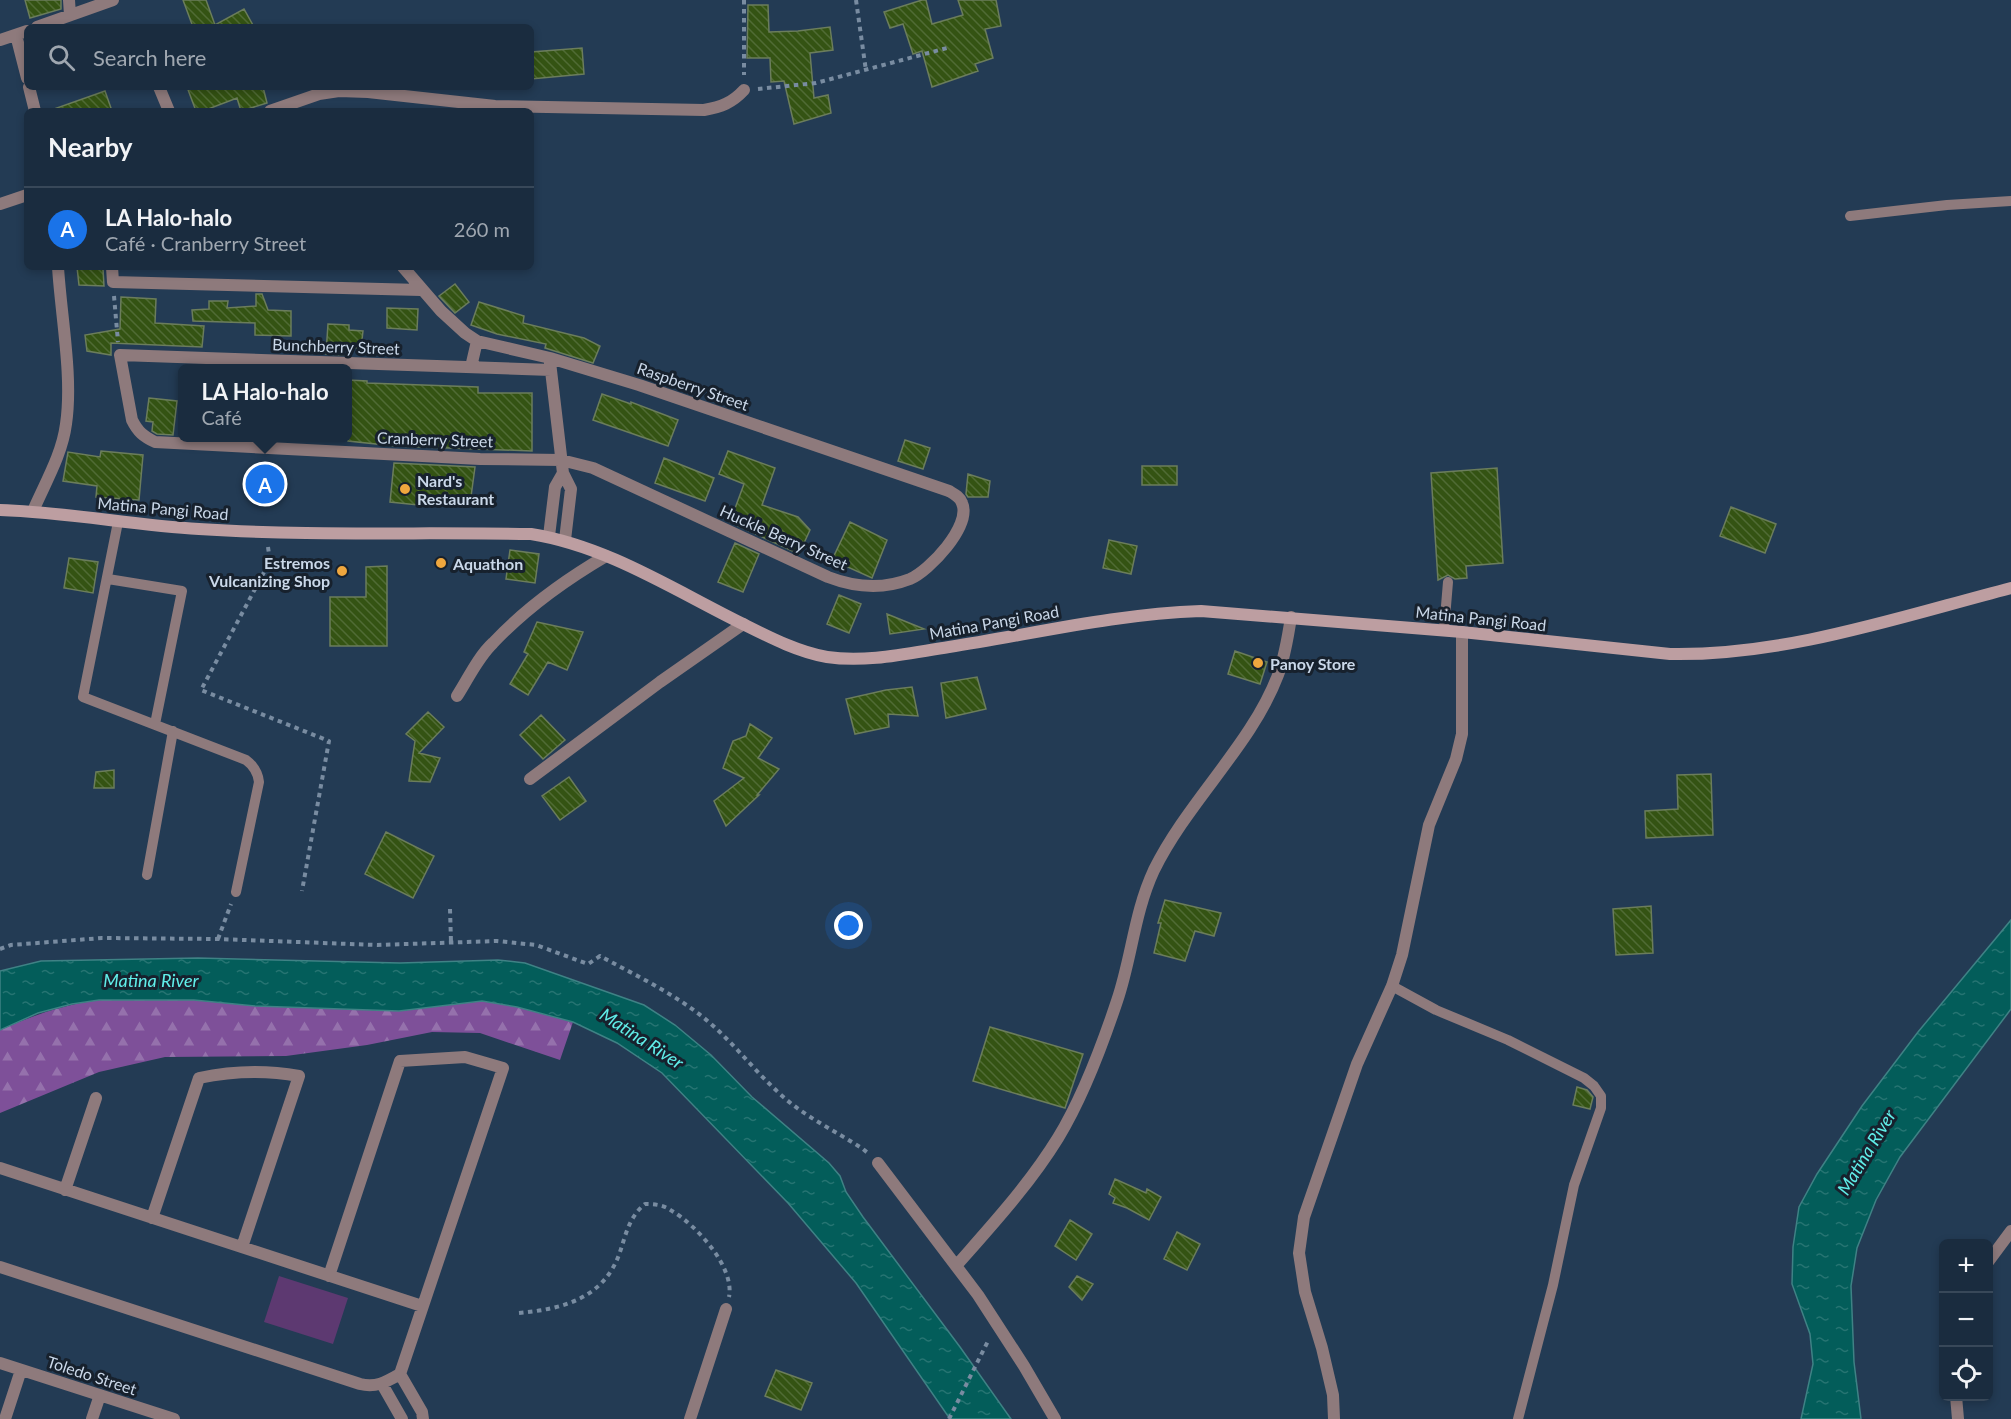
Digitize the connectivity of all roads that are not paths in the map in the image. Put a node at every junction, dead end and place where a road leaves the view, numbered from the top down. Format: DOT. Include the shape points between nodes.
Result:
graph roads {
  1 [pos="69,0"];
  2 [pos="113,0"];
  3 [pos="70,15"];
  4 [pos="46,24"];
  5 [pos="21,33"];
  6 [pos="0,40"];
  7 [pos="24,56"];
  8 [pos="30,90"];
  9 [pos="160,90"];
  10 [pos="744,90"];
  11 [pos="34,108"];
  12 [pos="167,108"];
  13 [pos="279,108"];
  14 [pos="24,196"];
  15 [pos="2011,201"];
  16 [pos="0,204"];
  17 [pos="1850,216"];
  18 [pos="58,270"];
  19 [pos="112,270"];
  20 [pos="405,270"];
  21 [pos="421,290"];
  22 [pos="477,340"];
  23 [pos="120,355"];
  24 [pos="550,364"];
  25 [pos="471,367"];
  26 [pos="561,460"];
  27 [pos="563,473"];
  28 [pos="963,504"];
  29 [pos="0,510"];
  30 [pos="33,511"];
  31 [pos="118,522"];
  32 [pos="549,536"];
  33 [pos="565,540"];
  34 [pos="606,556"];
  35 [pos="108,579"];
  36 [pos="1448,582"];
  37 [pos="2011,588"];
  38 [pos="1291,617"];
  39 [pos="743,624"];
  40 [pos="1444,630"];
  41 [pos="1462,632"];
  42 [pos="457,696"];
  43 [pos="155,724"];
  44 [pos="173,731"];
  45 [pos="531,779"];
  46 [pos="147,875"];
  47 [pos="236,892"];
  48 [pos="1392,986"];
  49 [pos="96,1098"];
  50 [pos="878,1163"];
  51 [pos="0,1168"];
  52 [pos="65,1190"];
  53 [pos="152,1218"];
  54 [pos="2011,1231"];
  55 [pos="242,1247"];
  56 [pos="1993,1256"];
  57 [pos="956,1266"];
  58 [pos="0,1268"];
  59 [pos="329,1276"];
  60 [pos="423,1306"];
  61 [pos="726,1310"];
  62 [pos="0,1363"];
  63 [pos="21,1370"];
  64 [pos="400,1374"];
  65 [pos="382,1384"];
  66 [pos="100,1395"];
  67 [pos="1956,1401"];
  68 [pos="5,1419"];
  69 [pos="92,1419"];
  70 [pos="173,1419"];
  71 [pos="402,1419"];
  72 [pos="423,1419"];
  73 [pos="690,1419"];
  74 [pos="1055,1419"];
  75 [pos="1334,1419"];
  76 [pos="1518,1419"];
  77 [pos="1958,1419"];
  1 -- 3 [label="street"];
  2 -- 3 [label="street"];
  3 -- 4 [label="street"];
  5 -- 6 [label="street"];
  5 -- 7 [label="street"];
  8 -- 11 [label="street"];
  9 -- 12 [label="street"];
  10 -- 13 [label="street" via="721,107 704,110 495,106 339,91"];
  14 -- 16 [label="street"];
  15 -- 17 [label="lane"];
  18 -- 30 [label="street" via="69,391 66,425 59,453"];
  19 -- 21 [label="street" via="113,282"];
  20 -- 21 [label="street, Raspberry Street"];
  21 -- 22 [label="street, Raspberry Street" via="455,325"];
  22 -- 24 [label="street, Raspberry Street"];
  22 -- 25 [label="street"];
  23 -- 25 [label="street, Bunchberry Street"];
  23 -- 26 [label="street, Cranberry Street" via="132,420 143,437 155,442"];
  24 -- 25 [label="street, Bunchberry Street"];
  24 -- 26 [label="street"];
  24 -- 28 [label="street, Raspberry Street" via="667,394 949,491"];
  26 -- 27 [label="street"];
  26 -- 28 [label="street, Huckle Berry Street" via="593,468 828,577 863,586 894,584 930,566 957,531"];
  27 -- 32 [label="street" via="555,487"];
  27 -- 33 [label="street" via="571,489"];
  29 -- 30 [label="street, Matina Pangi Road"];
  30 -- 31 [label="street, Matina Pangi Road"];
  31 -- 32 [label="street, Matina Pangi Road" via="198,529"];
  31 -- 35 [label="lane"];
  32 -- 33 [label="street, Matina Pangi Road"];
  33 -- 34 [label="street, Matina Pangi Road"];
  34 -- 39 [label="street, Matina Pangi Road"];
  34 -- 42 [label="street" via="534,605 491,644"];
  35 -- 43 [label="lane" via="83,697"];
  35 -- 43 [label="lane" via="182,591"];
  36 -- 40 [label="lane"];
  37 -- 41 [label="street, Matina Pangi Road" via="1809,640 1737,652 1670,654"];
  38 -- 39 [label="street, Matina Pangi Road" via="1201,611 1165,613 862,659 808,652"];
  38 -- 40 [label="street, Matina Pangi Road"];
  38 -- 57 [label="street" via="1287,647 1265,703 1172,836 1146,887 1107,1034 1059,1137 1017,1196"];
  39 -- 45 [label="street"];
  40 -- 41 [label="street, Matina Pangi Road"];
  41 -- 48 [label="street" via="1462,734 1450,777 1429,825"];
  43 -- 44 [label="lane"];
  44 -- 46 [label="lane"];
  44 -- 47 [label="lane" via="246,760 258,774"];
  48 -- 75 [label="street" via="1357,1064 1320,1168 1304,1217 1299,1253 1305,1292 1333,1395"];
  48 -- 76 [label="lane" via="1584,1078 1601,1096 1595,1128 1574,1185 1553,1286"];
  49 -- 52 [label="street"];
  50 -- 57 [label="street"];
  51 -- 52 [label="street"];
  52 -- 53 [label="street"];
  53 -- 55 [label="street"];
  53 -- 55 [label="street" via="199,1078 240,1072 299,1076"];
  54 -- 56 [label="street"];
  55 -- 59 [label="street"];
  57 -- 74 [label="street"];
  58 -- 65 [label="street" via="360,1384"];
  59 -- 60 [label="street"];
  59 -- 60 [label="street" via="400,1061 447,1057 479,1060 503,1068"];
  60 -- 64 [label="street"];
  61 -- 73 [label="street"];
  62 -- 63 [label="street, Toledo Street"];
  63 -- 66 [label="street, Toledo Street"];
  63 -- 68 [label="street"];
  64 -- 65 [label="street"];
  64 -- 72 [label="street"];
  65 -- 71 [label="street"];
  66 -- 69 [label="street"];
  66 -- 70 [label="street, Toledo Street"];
  67 -- 77 [label="street"];
}
